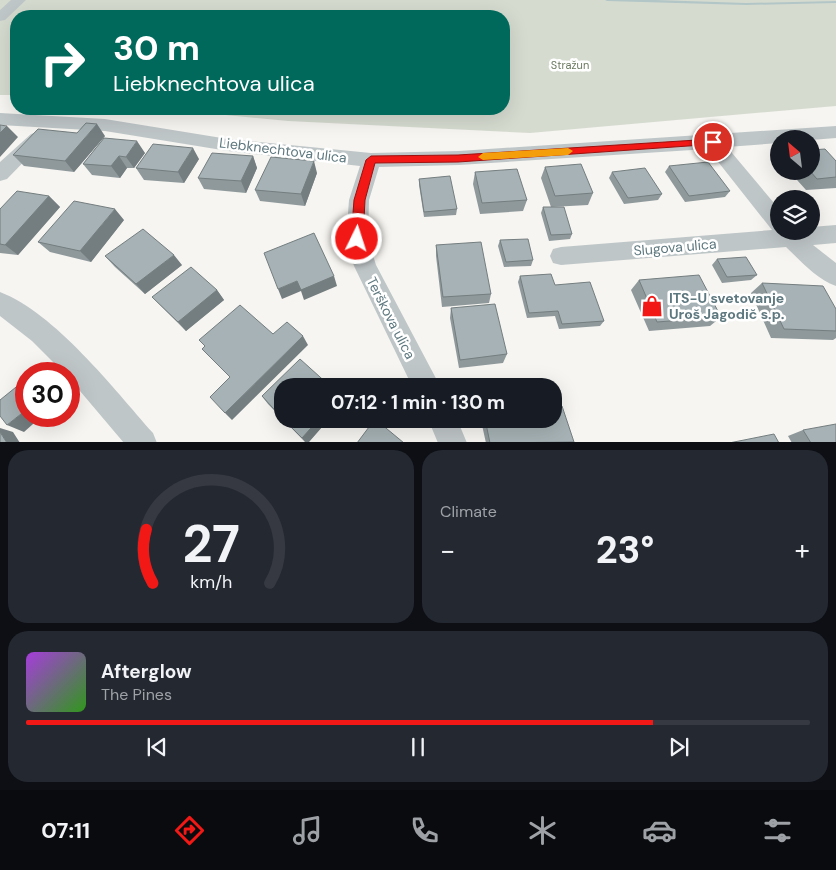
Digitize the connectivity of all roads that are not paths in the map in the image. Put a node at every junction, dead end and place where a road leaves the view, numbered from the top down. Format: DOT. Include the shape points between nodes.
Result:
graph roads {
  1 [pos="19,0"];
  2 [pos="0,18"];
  3 [pos="0,119"];
  4 [pos="53,122"];
  5 [pos="836,132"];
  6 [pos="713,142"];
  7 [pos="371,160"];
  8 [pos="0,174"];
  9 [pos="770,213"];
  10 [pos="770,233"];
  11 [pos="820,233"];
  12 [pos="836,234"];
  13 [pos="794,240"];
  14 [pos="561,256"];
  15 [pos="836,276"];
  16 [pos="0,304"];
  17 [pos="422,378"];
  18 [pos="446,428"];
  19 [pos="143,442"];
  20 [pos="453,442"];
  1 -- 2 [label="street"];
  3 -- 4 [label="street, Liebknechtova ulica"];
  4 -- 7 [label="street, Liebknechtova ulica" via="105,125 238,146"];
  4 -- 8 [label="street"];
  5 -- 6 [label="street, Liebknechtova ulica"];
  6 -- 7 [label="street, Liebknechtova ulica" via="458,158"];
  6 -- 9 [label="street"];
  7 -- 17 [label="street, Terškova ulica" via="359,200 357,239 365,266"];
  10 -- 14 [label="street, Slugova ulica"];
  11 -- 12 [label="street, Slugova ulica"];
  13 -- 15 [label="street"];
  16 -- 19 [label="street" via="26,318 54,343"];
  18 -- 20 [label="street"];
}
